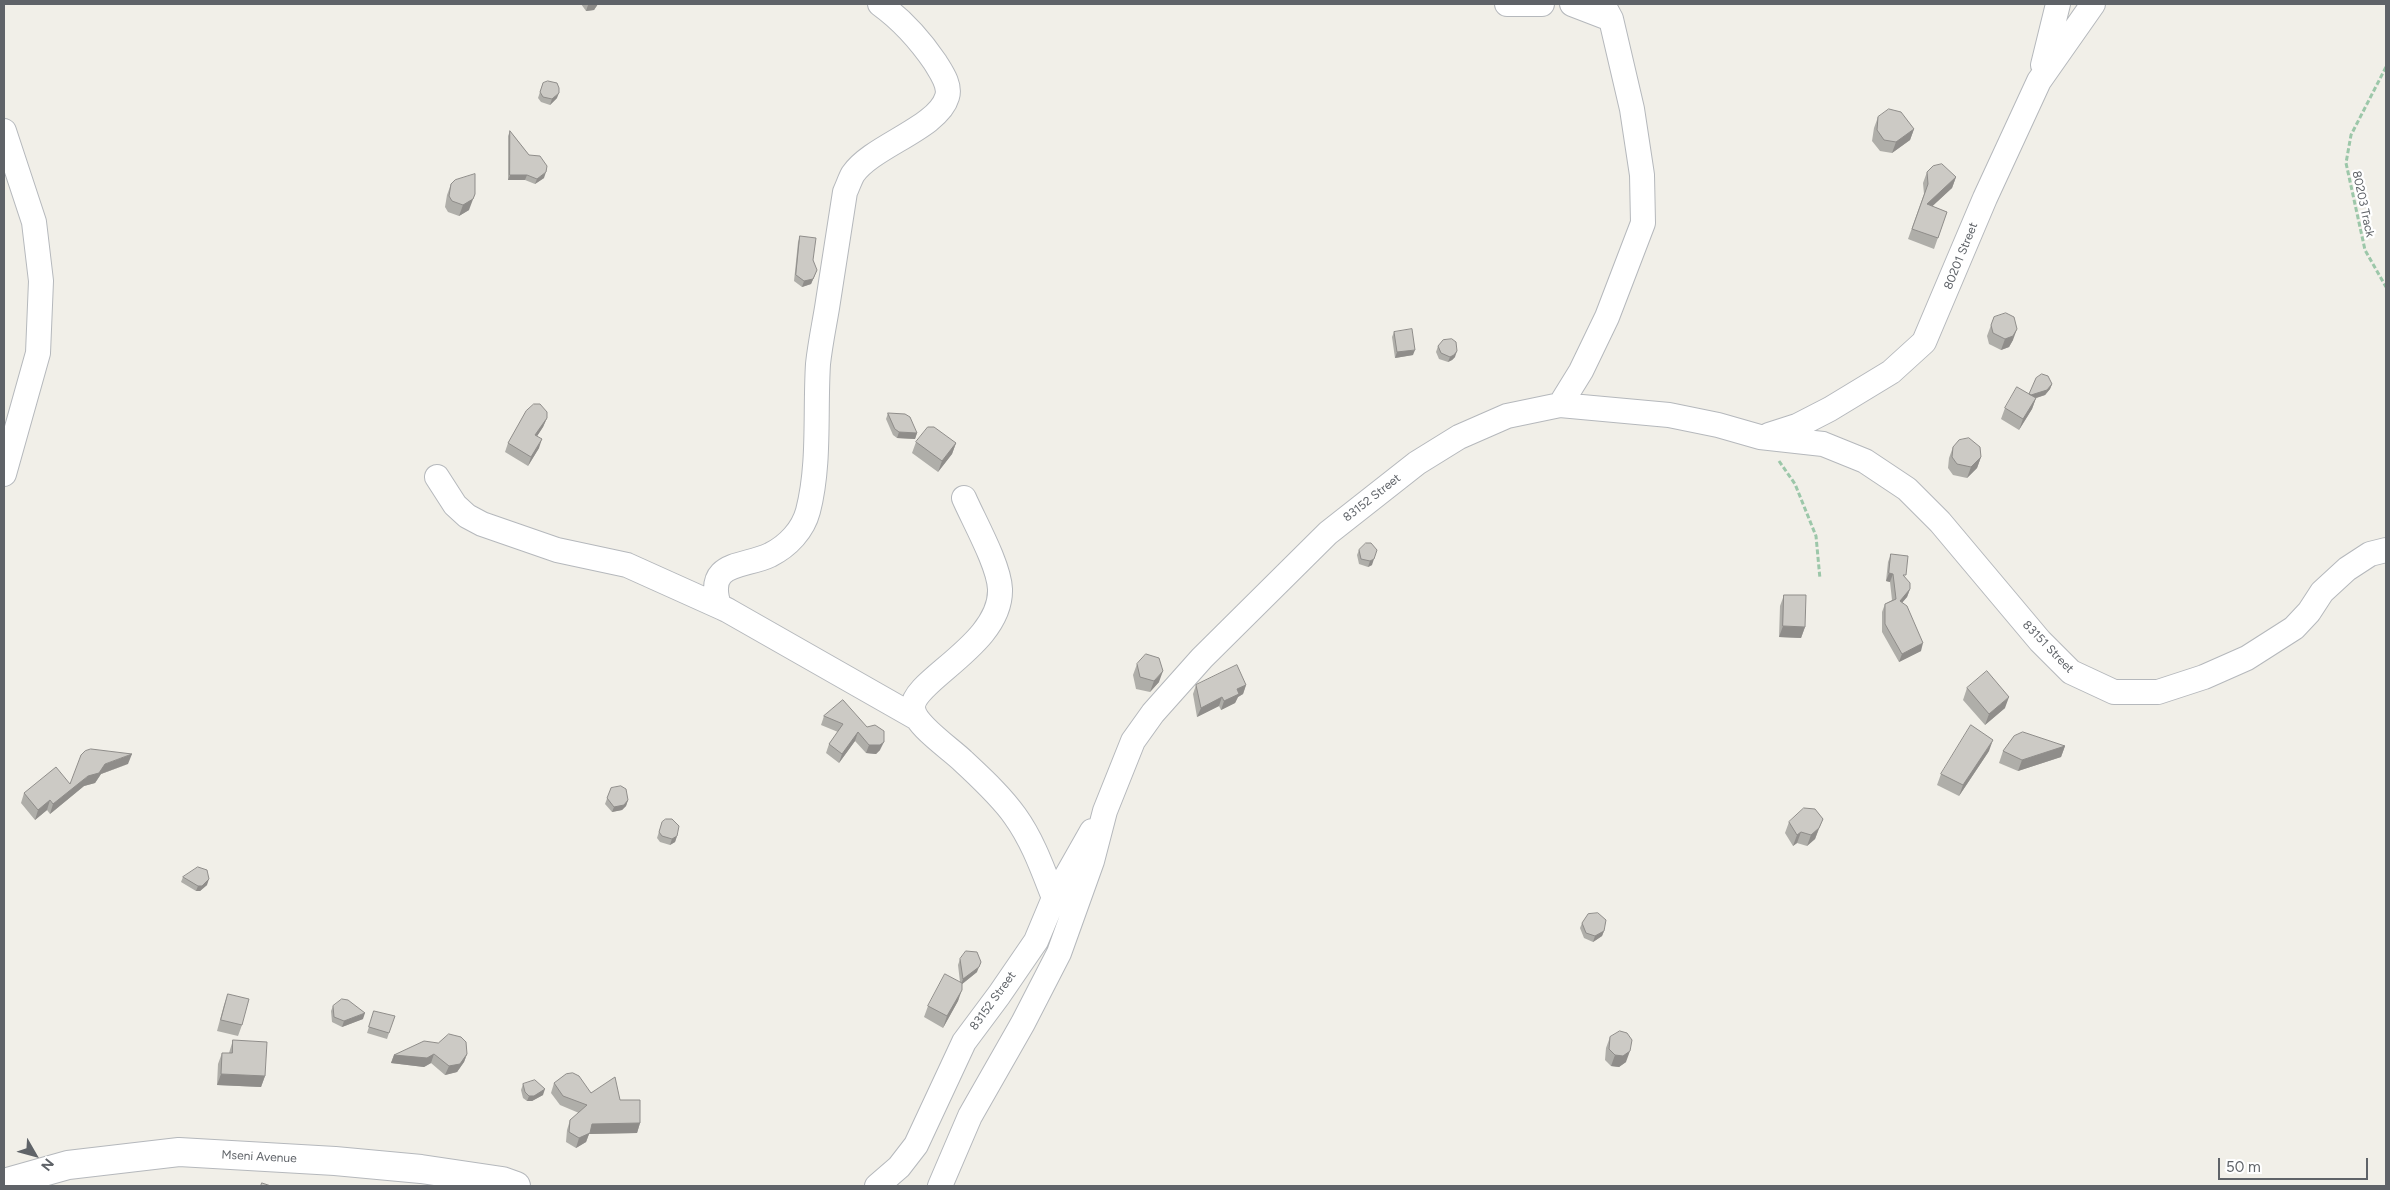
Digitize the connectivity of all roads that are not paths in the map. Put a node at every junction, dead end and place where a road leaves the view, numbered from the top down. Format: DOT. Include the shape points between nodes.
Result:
graph roads {
  1 [pos="880,4"];
  2 [pos="1507,4"];
  3 [pos="1542,4"];
  4 [pos="1572,4"];
  5 [pos="2058,4"];
  6 [pos="2093,4"];
  7 [pos="1607,11"];
  8 [pos="2039,81"];
  9 [pos="4,131"];
  10 [pos="1560,405"];
  11 [pos="1760,437"];
  12 [pos="4,474"];
  13 [pos="437,477"];
  14 [pos="964,498"];
  15 [pos="2386,550"];
  16 [pos="727,610"];
  17 [pos="915,717"];
  18 [pos="1105,811"];
  19 [pos="1054,898"];
  20 [pos="4,1183"];
  21 [pos="516,1186"];
  22 [pos="877,1186"];
  23 [pos="940,1186"];
  1 -- 16 [label="street" via="905,26 931,57 943,75 947,97 932,117 871,156 853,174 845,192 819,362 816,475 809,509 799,532 786,545 771,554 727,568 721,574 715,589 719,606"];
  2 -- 3 [label="street"];
  4 -- 7 [label="street"];
  5 -- 8 [label="street"];
  6 -- 8 [label="street, 80201 Street"];
  7 -- 10 [label="street" via="1632,109 1642,175 1642,223 1606,317 1581,372"];
  8 -- 11 [label="street, 80201 Street" via="1924,342 1891,372 1830,409 1797,426"];
  9 -- 12 [label="street" via="34,222 41,281 38,353"];
  10 -- 11 [label="street, 83152 Street" via="1669,415 1718,424"];
  10 -- 18 [label="street, 83152 Street" via="1508,416 1460,437 1417,464 1328,533 1254,605 1153,713 1133,741"];
  11 -- 15 [label="street, 83151 Street" via="1823,444 1865,461 1906,490 1940,522 2040,641 2071,672 2114,692 2158,692 2247,658 2294,628 2322,592 2347,569 2370,554"];
  13 -- 16 [label="street" via="455,505 482,524 557,550 627,565"];
  14 -- 17 [label="street" via="998,576 999,601 984,631 918,694 913,707"];
  16 -- 17 [label="street"];
  17 -- 19 [label="street" via="1016,817 1038,858"];
  18 -- 19 [label="street, 83152 Street"];
  18 -- 23 [label="street, 83152 Street" via="1092,861 1059,953 970,1116"];
  19 -- 22 [label="street, 83152 Street" via="1036,940 964,1042 916,1145 899,1167"];
  20 -- 21 [label="street, Mseni Avenue" via="68,1165 179,1152 412,1168 502,1181"];
}
